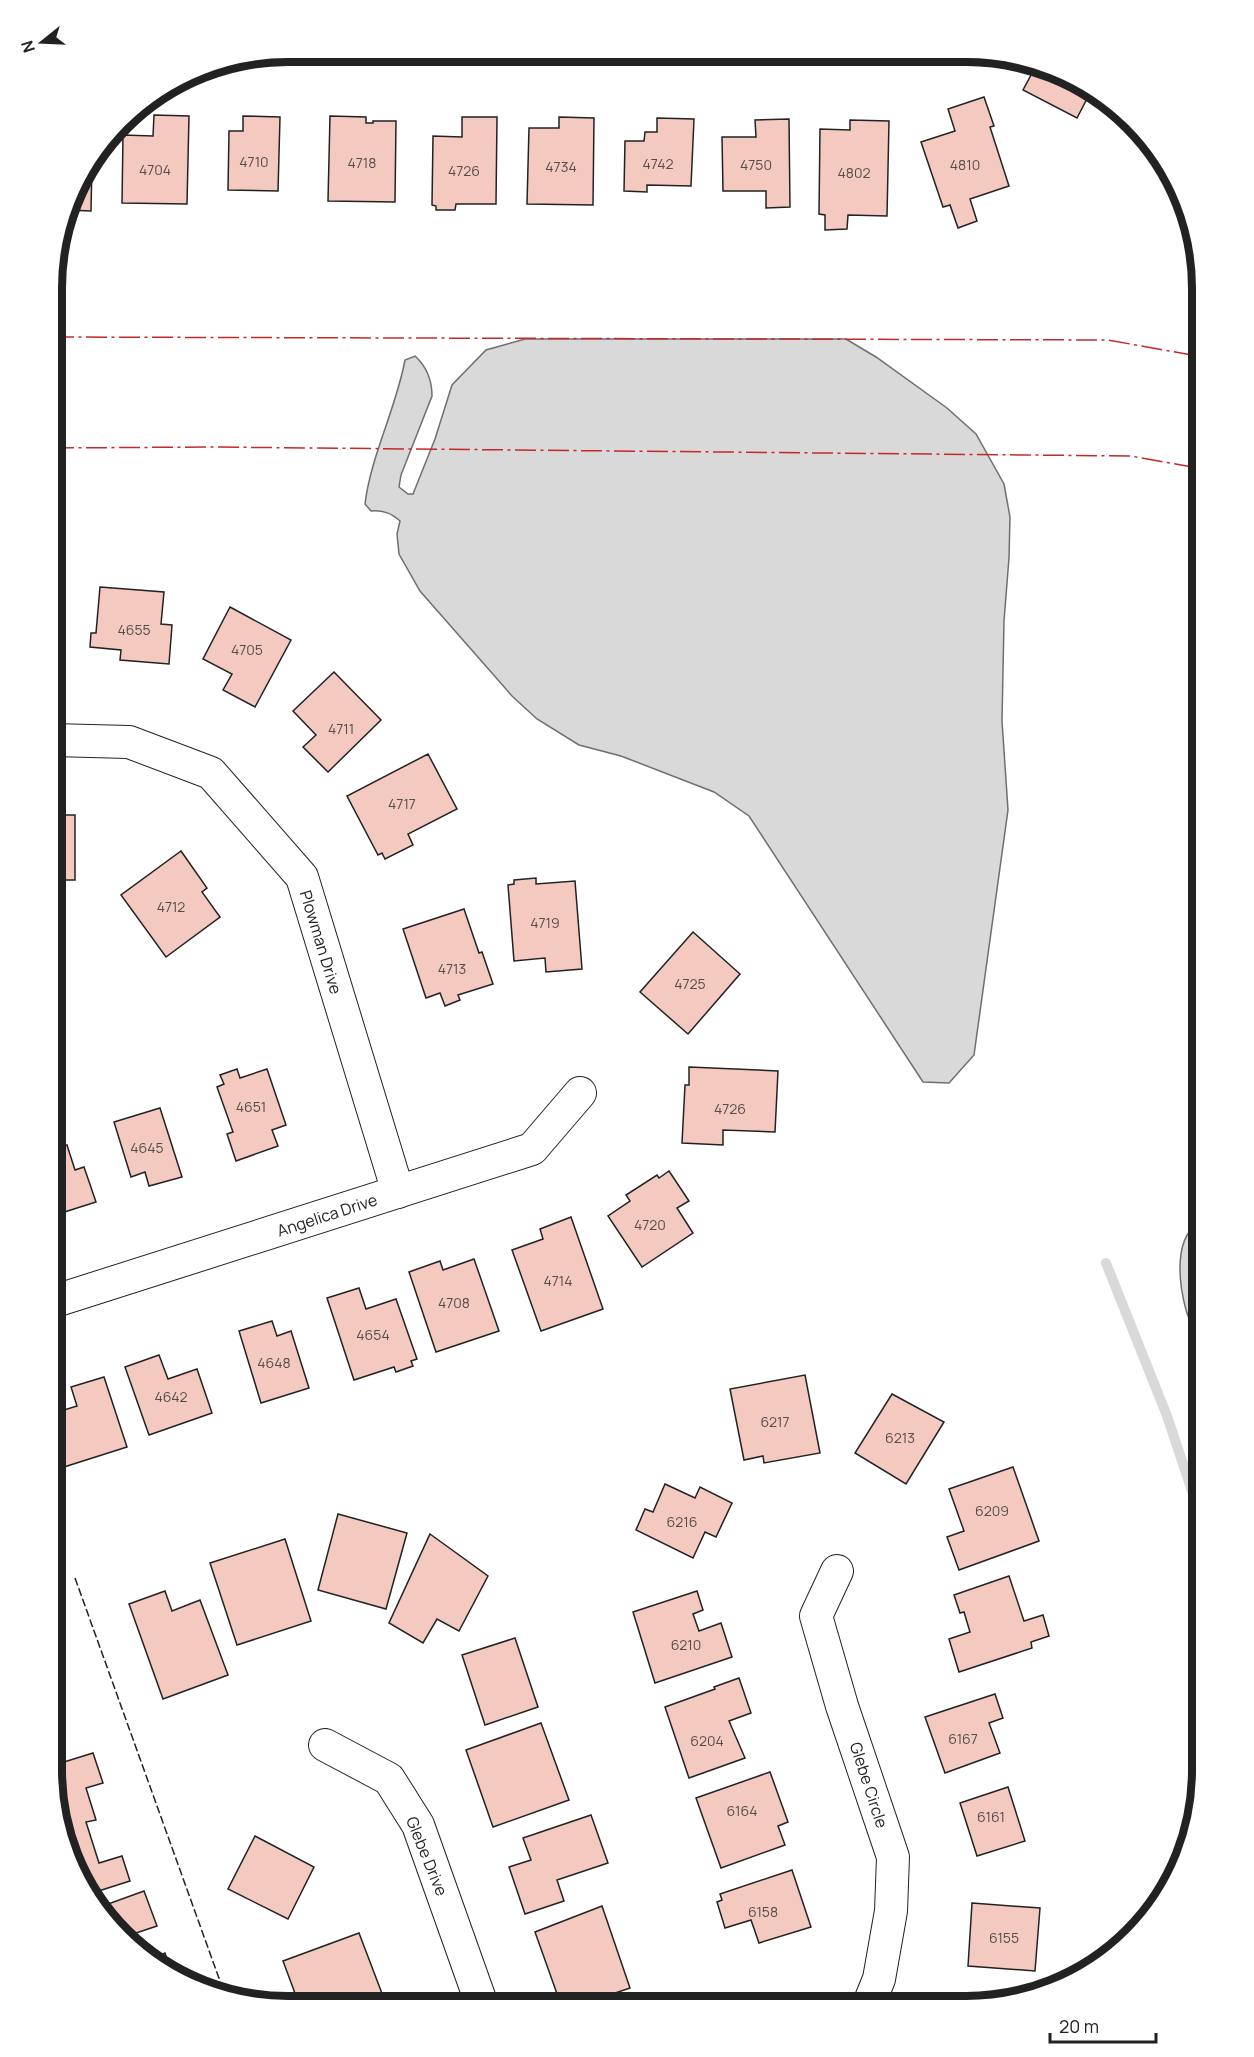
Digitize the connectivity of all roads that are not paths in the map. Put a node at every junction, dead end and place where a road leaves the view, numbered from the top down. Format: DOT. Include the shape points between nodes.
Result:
graph roads {
  1 [pos="62,740"];
  2 [pos="580,1093"];
  3 [pos="398,1192"];
  4 [pos="62,1299"];
  5 [pos="837,1571"];
  6 [pos="325,1745"];
  7 [pos="479,1996"];
  8 [pos="872,1996"];
  1 -- 3 [label="street, Plowman Drive" via="129,742 211,773 302,878"];
  2 -- 3 [label="street, Angelica Drive" via="532,1149"];
  3 -- 4 [label="street, Angelica Drive"];
  5 -- 8 [label="street, Glebe Circle" via="816,1616 893,1857 891,1911 879,1979"];
  6 -- 7 [label="street, Glebe Drive" via="389,1779 418,1825"];
}
